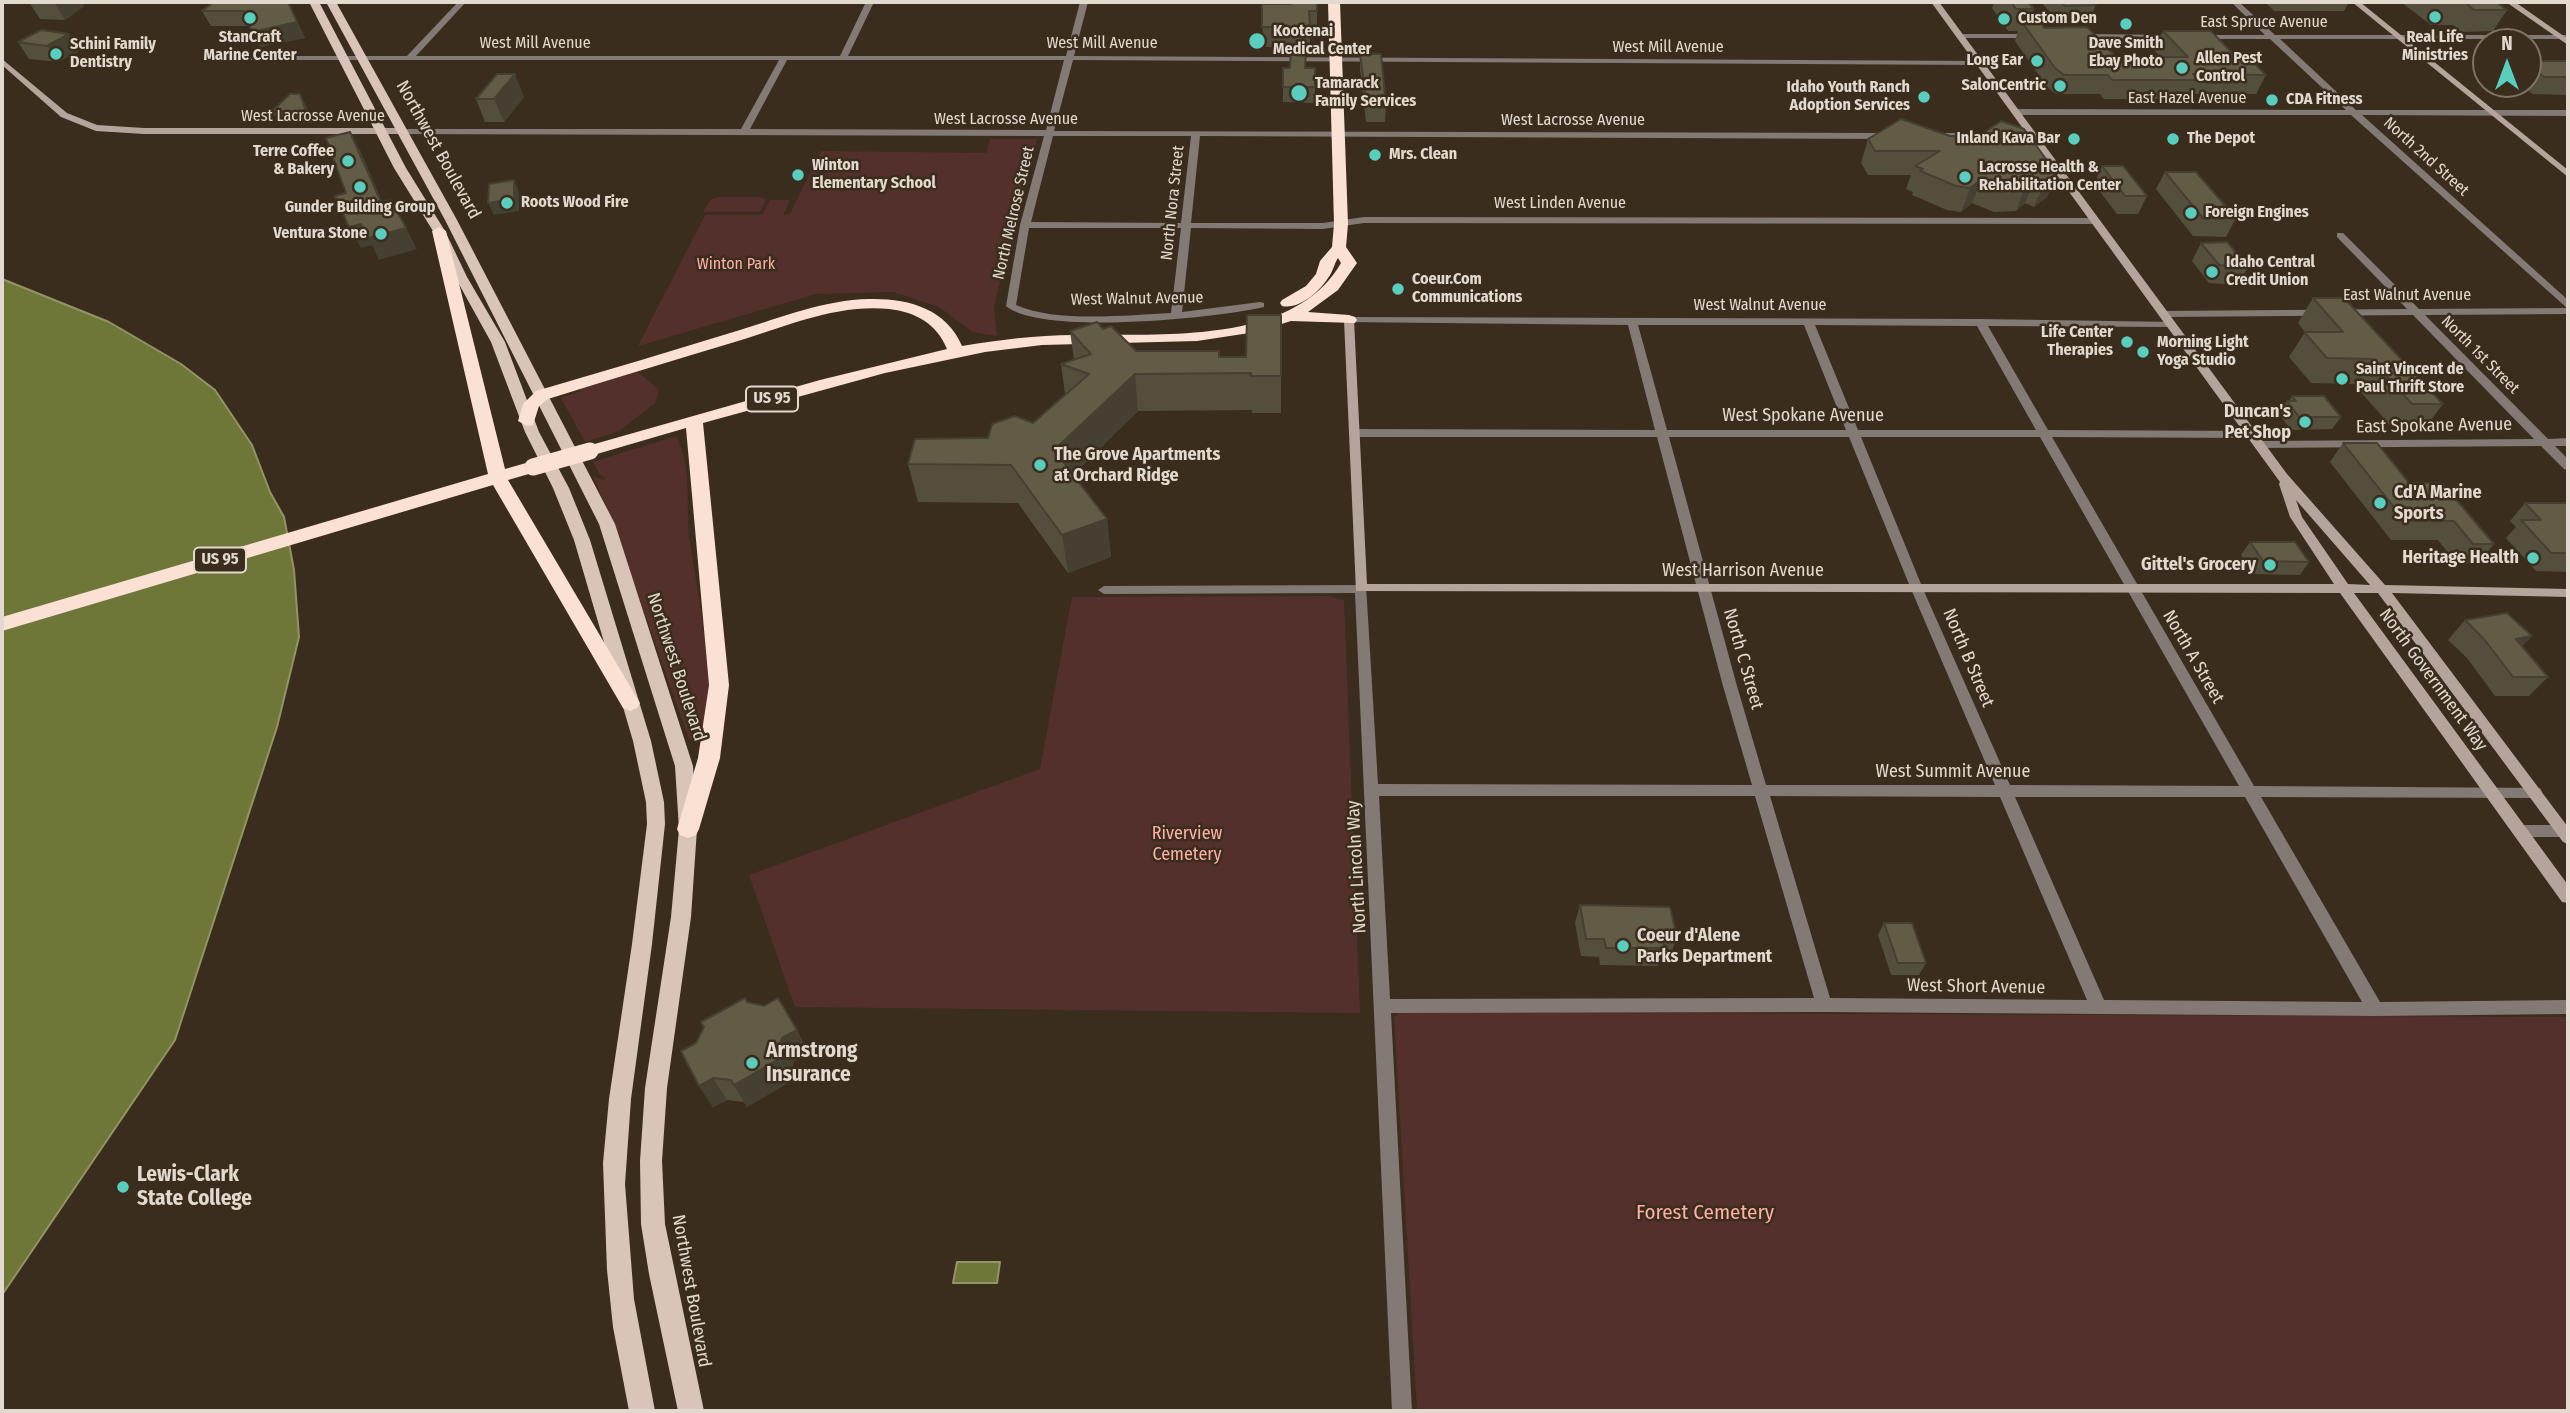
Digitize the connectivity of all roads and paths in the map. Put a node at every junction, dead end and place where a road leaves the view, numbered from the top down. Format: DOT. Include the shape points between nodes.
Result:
graph roads {
  1 [pos="314,2"];
  2 [pos="331,2"];
  3 [pos="462,2"];
  4 [pos="870,2"];
  5 [pos="1084,2"];
  6 [pos="1334,2"];
  7 [pos="1935,2"];
  8 [pos="2235,2"];
  9 [pos="2356,2"];
  10 [pos="2510,2"];
  11 [pos="1960,36"];
  12 [pos="2039,36"];
  13 [pos="2066,36"];
  14 [pos="2272,37"];
  15 [pos="2399,37"];
  16 [pos="2564,37"];
  17 [pos="2568,43"];
  18 [pos="785,57"];
  19 [pos="843,57"];
  20 [pos="223,58"];
  21 [pos="343,58"];
  22 [pos="362,58"];
  23 [pos="409,58"];
  24 [pos="1070,58"];
  25 [pos="1337,59"];
  26 [pos="2,61"];
  27 [pos="1980,63"];
  28 [pos="2016,113"];
  29 [pos="2354,113"];
  30 [pos="2492,113"];
  31 [pos="2568,113"];
  32 [pos="382,131"];
  33 [pos="401,131"];
  34 [pos="744,133"];
  35 [pos="1048,134"];
  36 [pos="1196,135"];
  37 [pos="1339,135"];
  38 [pos="1899,136"];
  39 [pos="1923,136"];
  40 [pos="1997,136"];
  41 [pos="2021,136"];
  42 [pos="2033,136"];
  43 [pos="2568,174"];
  44 [pos="2095,220"];
  45 [pos="1341,224"];
  46 [pos="1025,225"];
  47 [pos="1186,226"];
  48 [pos="439,231"];
  49 [pos="2340,235"];
  50 [pos="1339,247"];
  51 [pos="1325,296"];
  52 [pos="1261,305"];
  53 [pos="2568,305"];
  54 [pos="1014,309"];
  55 [pos="2568,310"];
  56 [pos="2414,312"];
  57 [pos="2163,314"];
  58 [pos="1176,316"];
  59 [pos="1289,316"];
  60 [pos="1349,320"];
  61 [pos="1632,321"];
  62 [pos="1808,322"];
  63 [pos="1980,322"];
  64 [pos="2171,324"];
  65 [pos="1102,337"];
  66 [pos="956,352"];
  67 [pos="542,395"];
  68 [pos="694,420"];
  69 [pos="527,421"];
  70 [pos="1355,433"];
  71 [pos="1663,434"];
  72 [pos="1853,434"];
  73 [pos="2042,434"];
  74 [pos="2251,434"];
  75 [pos="2568,442"];
  76 [pos="2546,443"];
  77 [pos="2259,445"];
  78 [pos="2568,466"];
  79 [pos="2283,477"];
  80 [pos="499,478"];
  81 [pos="1361,588"];
  82 [pos="1704,589"];
  83 [pos="1917,589"];
  84 [pos="2344,589"];
  85 [pos="1104,590"];
  86 [pos="2132,590"];
  87 [pos="2382,590"];
  88 [pos="2568,593"];
  89 [pos="2,624"];
  90 [pos="630,704"];
  91 [pos="1372,790"];
  92 [pos="2004,791"];
  93 [pos="1761,792"];
  94 [pos="2249,792"];
  95 [pos="2490,792"];
  96 [pos="2535,792"];
  97 [pos="688,829"];
  98 [pos="2520,831"];
  99 [pos="2567,833"];
  100 [pos="2568,897"];
  101 [pos="1824,1005"];
  102 [pos="1383,1006"];
  103 [pos="2099,1007"];
  104 [pos="2568,1007"];
  105 [pos="2375,1009"];
  106 [pos="642,1411"];
  107 [pos="691,1411"];
  108 [pos="1402,1411"];
  1 -- 21 [label="main road"];
  2 -- 22 [label="main road, Northwest Boulevard"];
  3 -- 23 [label="street"];
  4 -- 19 [label="street"];
  5 -- 24 [label="street, North Melrose Street"];
  6 -- 25 [label="highway, US 95"];
  7 -- 11 [label="main road, North Government Way"];
  8 -- 14 [label="street, North 2nd Street"];
  9 -- 15 [label="main road"];
  10 -- 16 [label="main road"];
  11 -- 12 [label="street"];
  11 -- 27 [label="main road, North Government Way"];
  13 -- 14 [label="street, East Spruce Avenue"];
  14 -- 15 [label="street, East Spruce Avenue"];
  14 -- 29 [label="street, North 2nd Street"];
  15 -- 16 [label="street, East Spruce Avenue"];
  15 -- 30 [label="main road"];
  16 -- 17 [label="main road"];
  18 -- 19 [label="street, West Mill Avenue"];
  18 -- 23 [label="street, West Mill Avenue"];
  18 -- 34 [label="street"];
  19 -- 24 [label="street, West Mill Avenue"];
  20 -- 21 [label="street, West Mill Avenue"];
  21 -- 22 [label="street, West Mill Avenue"];
  21 -- 32 [label="main road"];
  22 -- 23 [label="street, West Mill Avenue"];
  22 -- 33 [label="main road, Northwest Boulevard"];
  24 -- 25 [label="street, West Mill Avenue"];
  24 -- 35 [label="street, North Melrose Street"];
  25 -- 27 [label="street, West Mill Avenue"];
  25 -- 37 [label="highway, US 95"];
  26 -- 32 [label="main road, West Lacrosse Avenue" via="64,115 96,128"];
  27 -- 28 [label="main road, North Government Way"];
  28 -- 29 [label="street, East Hazel Avenue"];
  28 -- 42 [label="main road, North Government Way"];
  29 -- 30 [label="street, East Hazel Avenue"];
  29 -- 53 [label="street, North 2nd Street"];
  30 -- 31 [label="street, East Hazel Avenue"];
  30 -- 43 [label="main road"];
  32 -- 33 [label="main road, West Lacrosse Avenue"];
  32 -- 48 [label="main road"];
  33 -- 34 [label="street, West Lacrosse Avenue"];
  33 -- 67 [label="main road, Northwest Boulevard"];
  34 -- 35 [label="street, West Lacrosse Avenue"];
  35 -- 36 [label="street, West Lacrosse Avenue"];
  35 -- 46 [label="street, North Melrose Street"];
  36 -- 37 [label="street, West Lacrosse Avenue"];
  36 -- 47 [label="street, North Nora Street"];
  37 -- 38 [label="street, West Lacrosse Avenue"];
  37 -- 45 [label="highway, US 95"];
  39 -- 40 [label="street"];
  41 -- 42 [label="street"];
  42 -- 44 [label="main road, North Government Way"];
  44 -- 45 [label="street, West Linden Avenue" via="1364,220"];
  44 -- 57 [label="main road, North Government Way"];
  45 -- 47 [label="street, West Linden Avenue"];
  45 -- 50 [label="highway, US 95"];
  46 -- 47 [label="street, West Linden Avenue"];
  46 -- 54 [label="street, North Melrose Street" via="1010,303"];
  47 -- 58 [label="street, North Nora Street"];
  48 -- 69 [label="main road" via="498,342"];
  48 -- 80 [label="highway"];
  49 -- 56 [label="street, North 1st Street"];
  50 -- 51 [label="highway, US 95" via="1349,263"];
  50 -- 65 [label="highway, US 95" via="1311,289 1274,310 1247,318 1134,328"];
  51 -- 59 [label="highway, US 95"];
  51 -- 60 [label="highway" via="1330,309"];
  52 -- 58 [label="street, West Walnut Avenue"];
  54 -- 58 [label="street, West Walnut Avenue" via="1043,316"];
  55 -- 56 [label="street, East Walnut Avenue"];
  56 -- 57 [label="street, East Walnut Avenue"];
  56 -- 76 [label="street, North 1st Street"];
  57 -- 64 [label="main road, North Government Way"];
  59 -- 60 [label="highway"];
  59 -- 65 [label="highway, US 95" via="1226,332"];
  60 -- 61 [label="street, West Walnut Avenue"];
  60 -- 70 [label="main road, North Lincoln Way"];
  61 -- 62 [label="street, West Walnut Avenue"];
  61 -- 71 [label="street, North C Street"];
  62 -- 63 [label="street, West Walnut Avenue"];
  62 -- 72 [label="street, North B Street"];
  63 -- 64 [label="street, West Walnut Avenue"];
  63 -- 73 [label="street, North A Street"];
  64 -- 74 [label="main road, North Government Way"];
  65 -- 66 [label="highway, US 95"];
  66 -- 67 [label="highway" via="952,336 920,311 884,303 846,305"];
  66 -- 68 [label="highway, US 95"];
  67 -- 69 [label="highway" via="531,404"];
  67 -- 97 [label="main road, Northwest Boulevard" via="607,524 681,755"];
  68 -- 80 [label="highway, US 95, bridge"];
  68 -- 97 [label="highway" via="719,685 706,777"];
  69 -- 90 [label="main road" via="582,540"];
  70 -- 71 [label="street, West Spokane Avenue"];
  70 -- 81 [label="main road, North Lincoln Way"];
  71 -- 72 [label="street, West Spokane Avenue"];
  71 -- 82 [label="street, North C Street"];
  72 -- 73 [label="street, West Spokane Avenue"];
  72 -- 83 [label="street, North B Street"];
  73 -- 74 [label="street, West Spokane Avenue"];
  73 -- 86 [label="street, North A Street"];
  74 -- 77 [label="main road, North Government Way"];
  75 -- 76 [label="street, East Spokane Avenue"];
  76 -- 77 [label="street, East Spokane Avenue"];
  76 -- 78 [label="street, North 1st Street"];
  77 -- 79 [label="main road, North Government Way"];
  79 -- 84 [label="main road, North Government Way" via="2296,517"];
  79 -- 87 [label="main road, North Government Way"];
  80 -- 89 [label="highway, US 95"];
  80 -- 90 [label="highway"];
  81 -- 82 [label="main road, West Harrison Avenue"];
  81 -- 85 [label="street, West Harrison Avenue"];
  81 -- 91 [label="street, North Lincoln Way"];
  82 -- 83 [label="main road, West Harrison Avenue"];
  82 -- 93 [label="street, North C Street"];
  83 -- 86 [label="main road, West Harrison Avenue"];
  83 -- 92 [label="street, North B Street"];
  84 -- 86 [label="main road, West Harrison Avenue"];
  84 -- 87 [label="main road, West Harrison Avenue"];
  84 -- 95 [label="main road, North Government Way"];
  86 -- 94 [label="street, North A Street"];
  87 -- 88 [label="main road, West Harrison Avenue"];
  87 -- 96 [label="main road, North Government Way"];
  90 -- 106 [label="main road" via="649,772 656,824 621,1081 614,1184 625,1338"];
  91 -- 93 [label="street, West Summit Avenue"];
  91 -- 102 [label="street, North Lincoln Way"];
  92 -- 93 [label="street, West Summit Avenue"];
  92 -- 94 [label="street, West Summit Avenue"];
  92 -- 103 [label="street, North B Street"];
  93 -- 101 [label="street, North C Street"];
  94 -- 95 [label="street, West Summit Avenue"];
  94 -- 105 [label="street, North A Street"];
  95 -- 96 [label="street, West Summit Avenue"];
  95 -- 98 [label="main road, North Government Way"];
  96 -- 99 [label="main road, North Government Way"];
  97 -- 107 [label="main road, Northwest Boulevard" via="681,917 656,1088 652,1161 660,1274"];
  98 -- 99 [label="street"];
  98 -- 100 [label="main road, North Government Way"];
  101 -- 102 [label="street, West Short Avenue"];
  101 -- 103 [label="street, West Short Avenue"];
  102 -- 108 [label="street, North Lincoln Way"];
  103 -- 105 [label="street, West Short Avenue"];
  104 -- 105 [label="street, West Short Avenue"];
}
